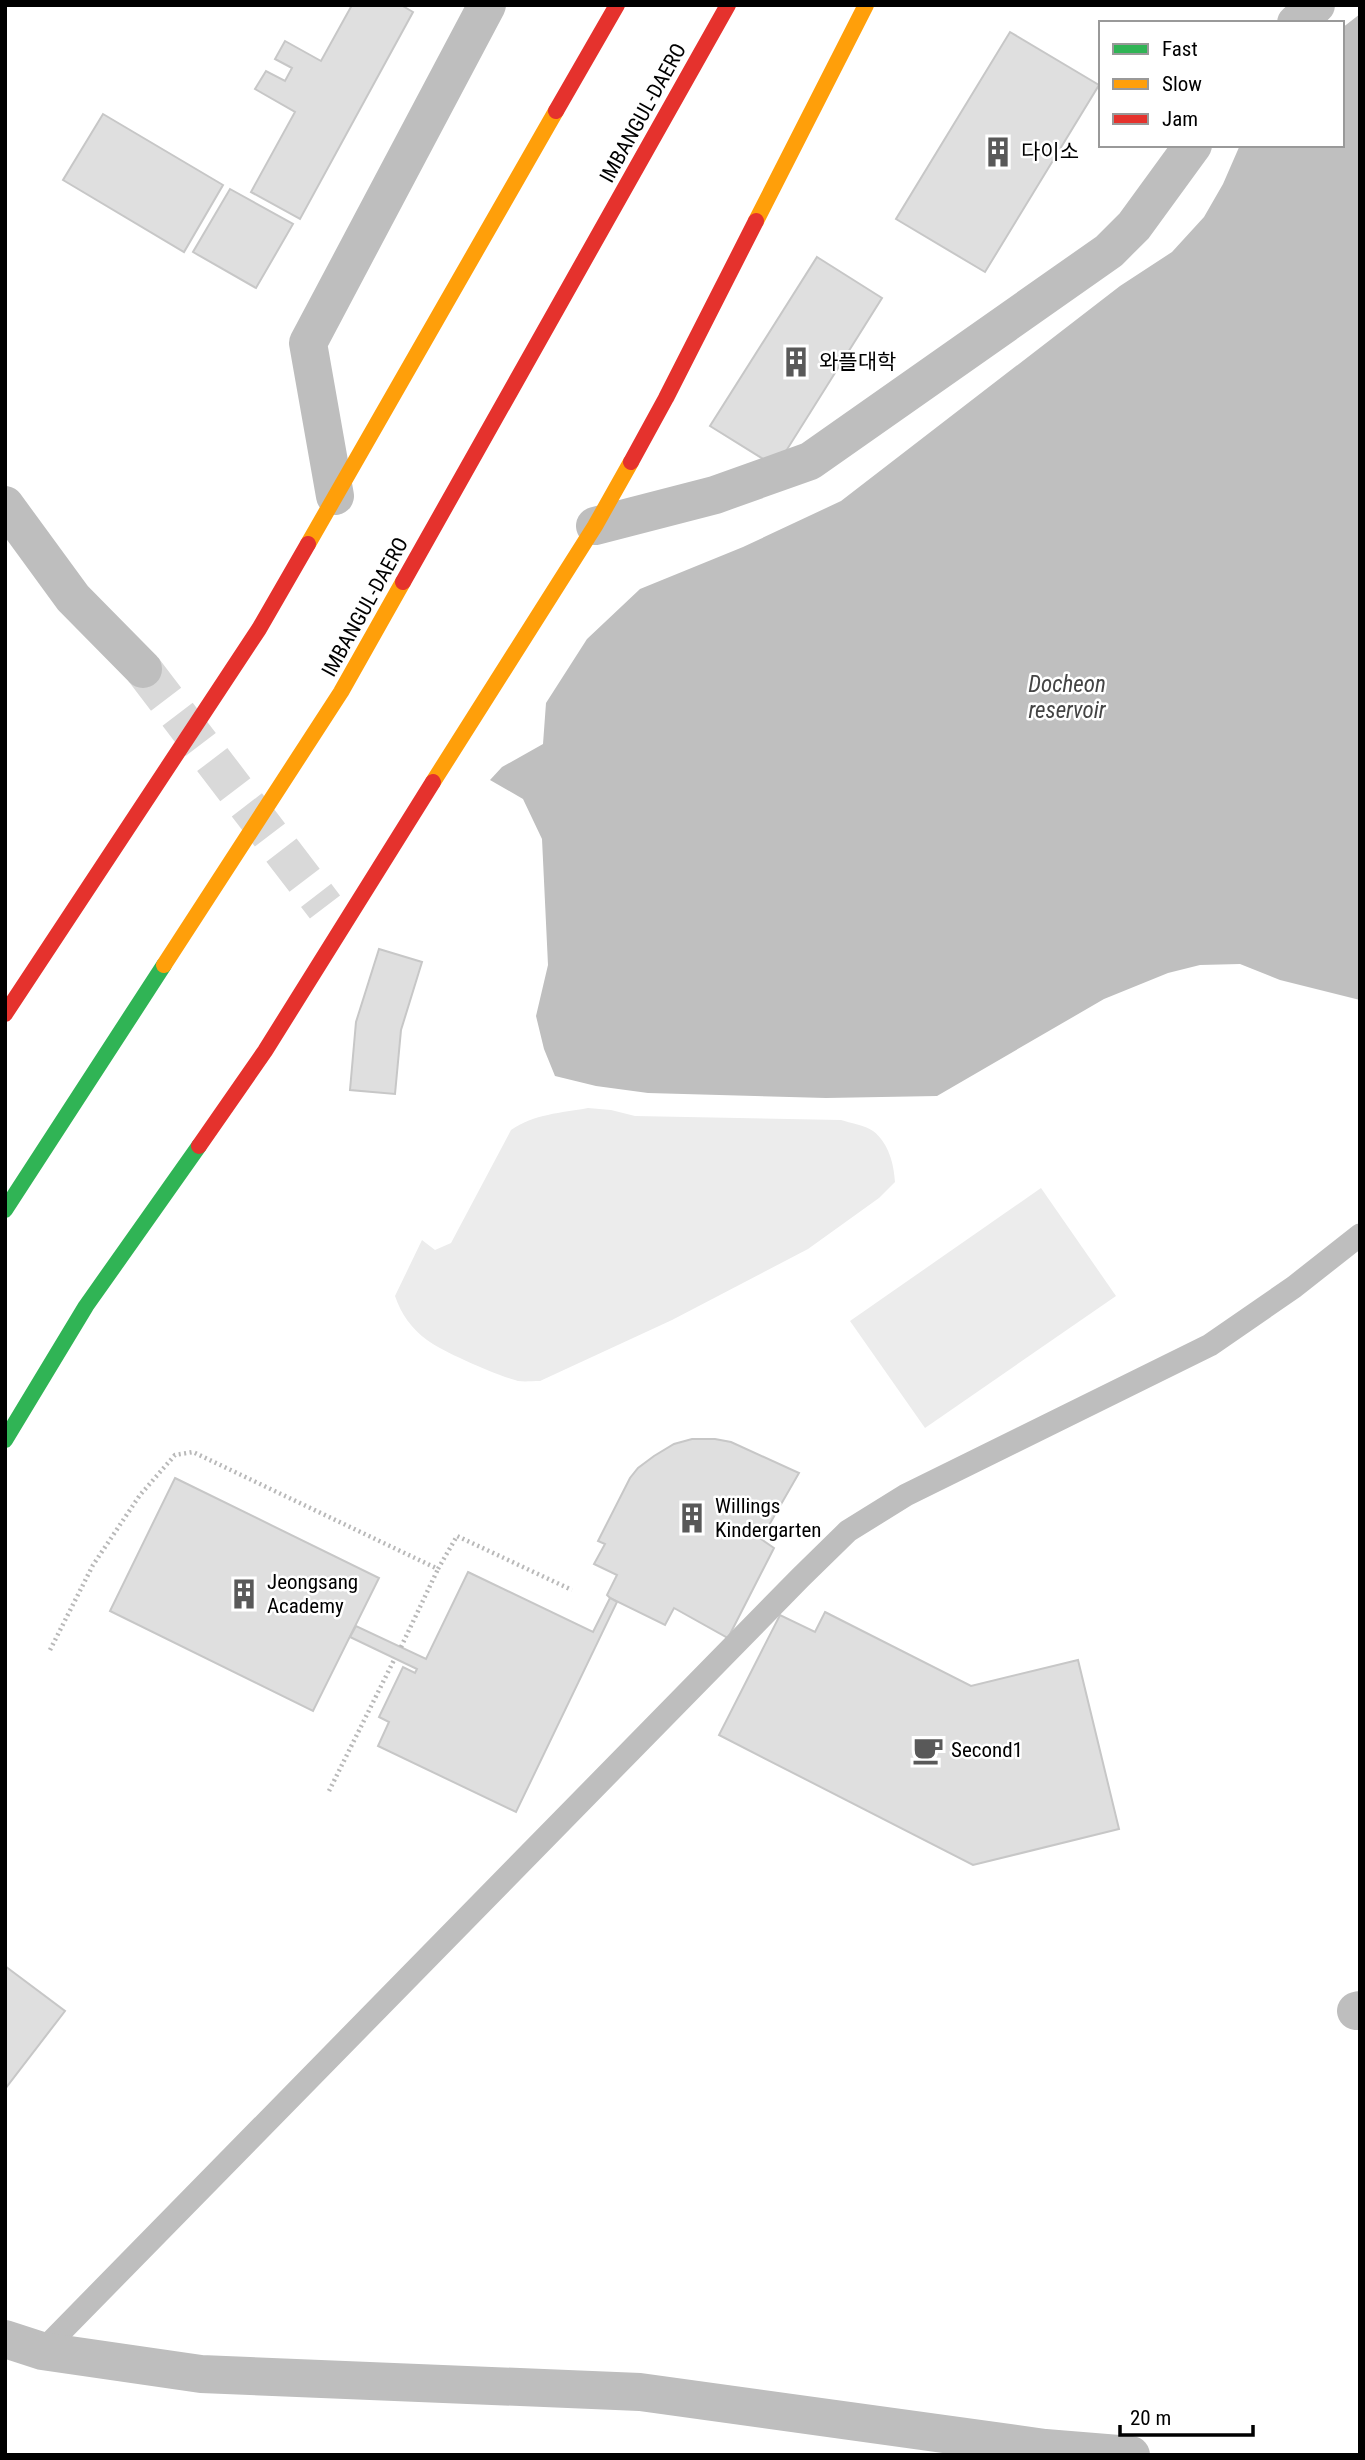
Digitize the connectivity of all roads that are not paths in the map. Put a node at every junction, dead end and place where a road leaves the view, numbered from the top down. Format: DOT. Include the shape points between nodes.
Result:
graph roads {
  1 [pos="617,5"];
  2 [pos="728,5"];
  3 [pos="866,5"];
  4 [pos="1316,5"];
  5 [pos="480,8"];
  6 [pos="1298,21"];
  7 [pos="1192,147"];
  8 [pos="335,496"];
  9 [pos="5,505"];
  10 [pos="595,526"];
  11 [pos="143,669"];
  12 [pos="5,1014"];
  13 [pos="5,1210"];
  14 [pos="1360,1235"];
  15 [pos="5,1440"];
  16 [pos="5,2339"];
  17 [pos="42,2351"];
  18 [pos="1045,2451"];
  19 [pos="1131,2455"];
  1 -- 8 [label="main road"];
  2 -- 13 [label="main road, IMBANGUL-DAERO" via="341,692"];
  3 -- 10 [label="main road" via="666,398"];
  4 -- 6 [label="street"];
  5 -- 8 [label="street" via="308,343"];
  7 -- 10 [label="street" via="1134,226 1109,251 810,461 715,495"];
  8 -- 12 [label="main road" via="259,629"];
  9 -- 11 [label="street" via="73,598"];
  10 -- 15 [label="main road" via="335,914 265,1051 86,1306"];
  14 -- 17 [label="lane" via="1210,1345 906,1495 848,1531"];
  16 -- 17 [label="street"];
  17 -- 18 [label="street" via="201,2374 640,2392"];
  18 -- 19 [label="street"];
}
